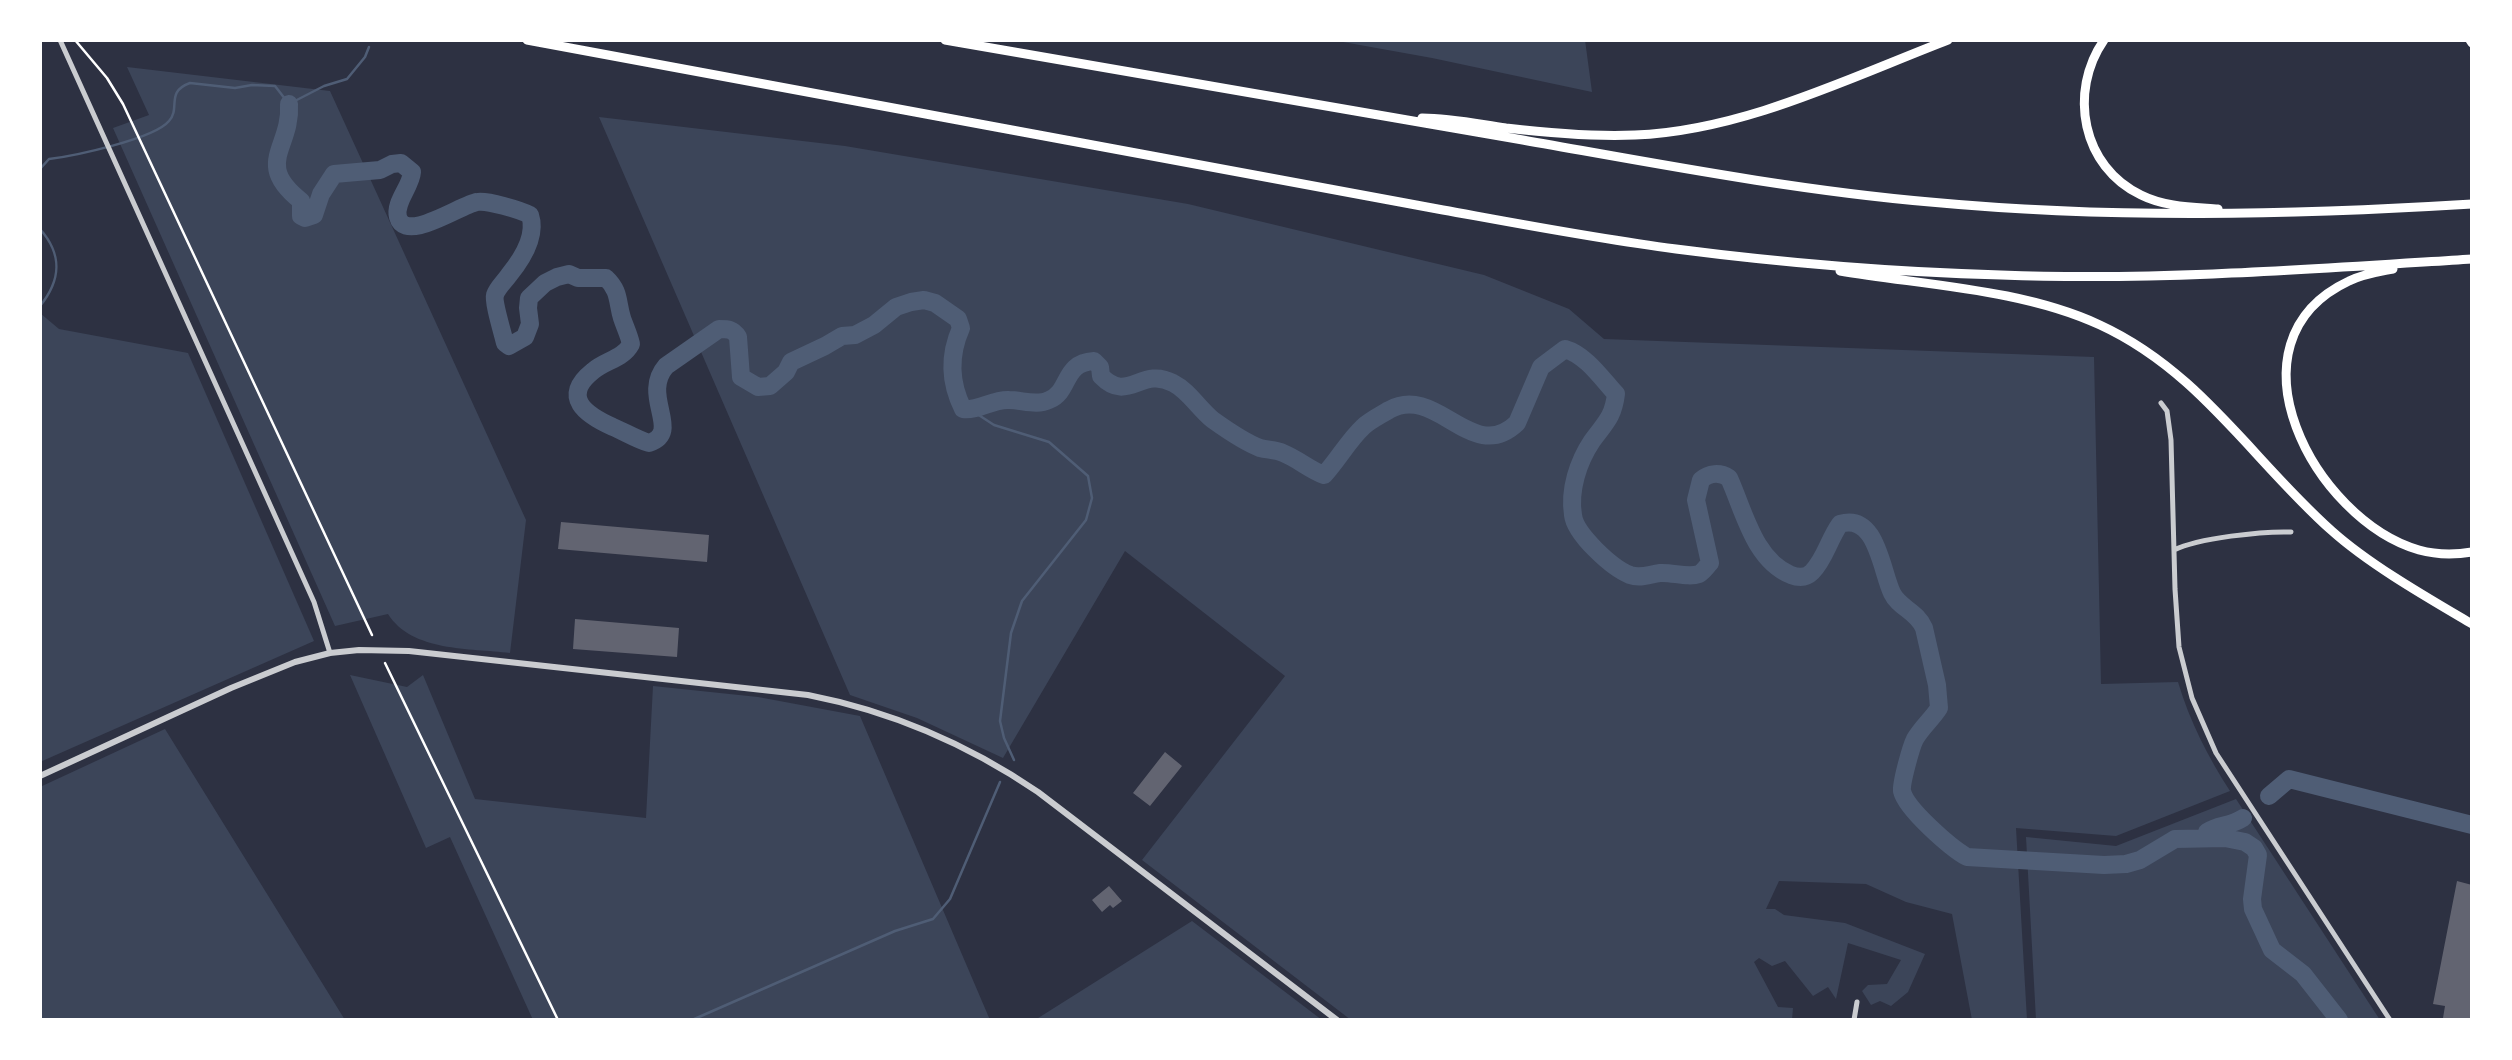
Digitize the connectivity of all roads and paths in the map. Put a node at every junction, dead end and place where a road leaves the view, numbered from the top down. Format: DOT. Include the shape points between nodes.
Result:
graph roads {
  1 [pos="60,40"];
  2 [pos="74,40"];
  3 [pos="527,40"];
  4 [pos="945,40"];
  5 [pos="1948,40"];
  6 [pos="2104,40"];
  7 [pos="1399,119"];
  8 [pos="2472,204"];
  9 [pos="2271,214"];
  10 [pos="2472,259"];
  11 [pos="1773,260"];
  12 [pos="2435,261"];
  13 [pos="2161,403"];
  14 [pos="2291,532"];
  15 [pos="2174,550"];
  16 [pos="2472,552"];
  17 [pos="2472,624"];
  18 [pos="372,636"];
  19 [pos="330,653"];
  20 [pos="386,662"];
  21 [pos="40,776"];
  22 [pos="1856,1002"];
  23 [pos="558,1020"];
  24 [pos="1337,1020"];
  25 [pos="1854,1020"];
  26 [pos="2390,1020"];
  1 -- 19 [label="street" via="314,602"];
  2 -- 18 [label="path" via="124,104"];
  3 -- 11 [label="highway" via="1533,226"];
  4 -- 7 [label="highway"];
  5 -- 7 [label="highway" via="1762,111 1675,132 1590,136"];
  6 -- 9 [label="highway" via="2088,70 2083,111 2088,136 2112,175 2157,202"];
  7 -- 9 [label="highway" via="1772,183 1930,202 2127,214"];
  8 -- 9 [label="highway"];
  10 -- 12 [label="highway"];
  11 -- 12 [label="highway" via="2062,276"];
  11 -- 17 [label="highway" via="2022,300 2116,333 2195,389 2344,541"];
  12 -- 16 [label="highway" via="2369,273 2322,297 2292,342 2288,400 2318,470 2358,515 2422,551"];
  13 -- 15 [label="street" via="2171,440"];
  14 -- 15 [label="street" via="2204,540"];
  15 -- 26 [label="street" via="2180,647 2203,725"];
  19 -- 21 [label="street" via="231,688"];
  19 -- 24 [label="street" via="409,650 770,689 896,719 993,762 1038,792"];
  20 -- 23 [label="path"];
  22 -- 25 [label="street"];
}
